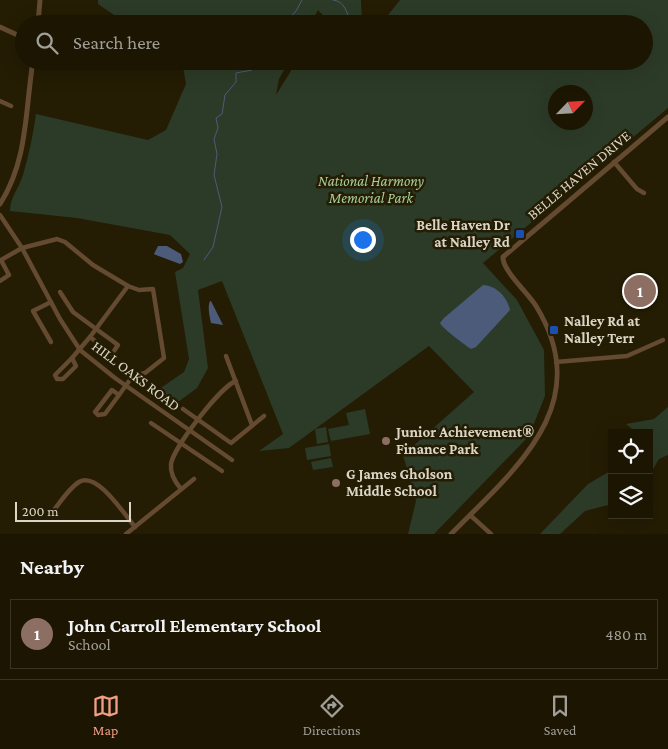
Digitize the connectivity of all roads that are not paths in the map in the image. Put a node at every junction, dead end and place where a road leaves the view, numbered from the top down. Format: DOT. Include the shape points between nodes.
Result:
graph roads {
  1 [pos="40,0"];
  2 [pos="39,15"];
  3 [pos="0,27"];
  4 [pos="15,34"];
  5 [pos="32,70"];
  6 [pos="0,101"];
  7 [pos="11,106"];
  8 [pos="668,117"];
  9 [pos="614,162"];
  10 [pos="644,193"];
  11 [pos="0,204"];
  12 [pos="0,215"];
  13 [pos="22,248"];
  14 [pos="0,281"];
  15 [pos="128,286"];
  16 [pos="60,292"];
  17 [pos="51,302"];
  18 [pos="96,330"];
  19 [pos="90,338"];
  20 [pos="663,340"];
  21 [pos="51,342"];
  22 [pos="80,350"];
  23 [pos="226,356"];
  24 [pos="72,358"];
  25 [pos="556,362"];
  26 [pos="236,381"];
  27 [pos="126,385"];
  28 [pos="119,395"];
  29 [pos="183,409"];
  30 [pos="264,416"];
  31 [pos="198,420"];
  32 [pos="151,423"];
  33 [pos="252,426"];
  34 [pos="190,432"];
  35 [pos="182,444"];
  36 [pos="232,460"];
  37 [pos="222,471"];
  38 [pos="194,479"];
  39 [pos="181,489"];
  40 [pos="51,514"];
  41 [pos="470,515"];
  42 [pos="135,527"];
  43 [pos="126,534"];
  44 [pos="450,534"];
  45 [pos="491,534"];
  1 -- 2 [label="street"];
  3 -- 4 [label="street"];
  5 -- 11 [label="street" via="22,153 12,183"];
  6 -- 7 [label="street"];
  8 -- 9 [label="street, BELLE HAVEN DRIVE"];
  9 -- 10 [label="street"];
  9 -- 25 [label="street, BELLE HAVEN DRIVE" via="503,258 504,264 540,312 551,336"];
  12 -- 13 [label="street, HILL OAKS ROAD"];
  13 -- 14 [label="street" via="1,260 9,276"];
  13 -- 15 [label="street" via="53,238 61,240"];
  13 -- 17 [label="street, HILL OAKS ROAD"];
  15 -- 18 [label="street"];
  15 -- 27 [label="street" via="137,290 154,290 164,354 161,362 132,377"];
  16 -- 18 [label="street" via="73,312"];
  17 -- 21 [label="street" via="33,311"];
  17 -- 22 [label="street, HILL OAKS ROAD"];
  18 -- 19 [label="street"];
  18 -- 19 [label="street" via="118,346 112,354"];
  19 -- 22 [label="street"];
  20 -- 25 [label="street" via="627,356"];
  22 -- 24 [label="street"];
  22 -- 27 [label="street, HILL OAKS ROAD"];
  23 -- 26 [label="street"];
  24 -- 24 [label="street" via="55,375 57,379 63,379 76,366"];
  25 -- 41 [label="street" via="554,399 532,450"];
  26 -- 31 [label="street" via="224,388"];
  26 -- 33 [label="street"];
  27 -- 28 [label="street"];
  27 -- 34 [label="street, HILL OAKS ROAD"];
  28 -- 28 [label="street" via="105,414 96,414 110,391"];
  29 -- 31 [label="street"];
  30 -- 33 [label="street"];
  31 -- 33 [label="street" via="231,443"];
  31 -- 34 [label="street"];
  32 -- 35 [label="street"];
  34 -- 35 [label="street"];
  34 -- 36 [label="street, HILL OAKS ROAD"];
  35 -- 37 [label="street"];
  35 -- 39 [label="street" via="171,467"];
  38 -- 39 [label="street"];
  39 -- 42 [label="street"];
  40 -- 42 [label="street" via="76,484 90,480 100,485"];
  41 -- 44 [label="street"];
  41 -- 45 [label="street"];
  42 -- 43 [label="street"];
}
